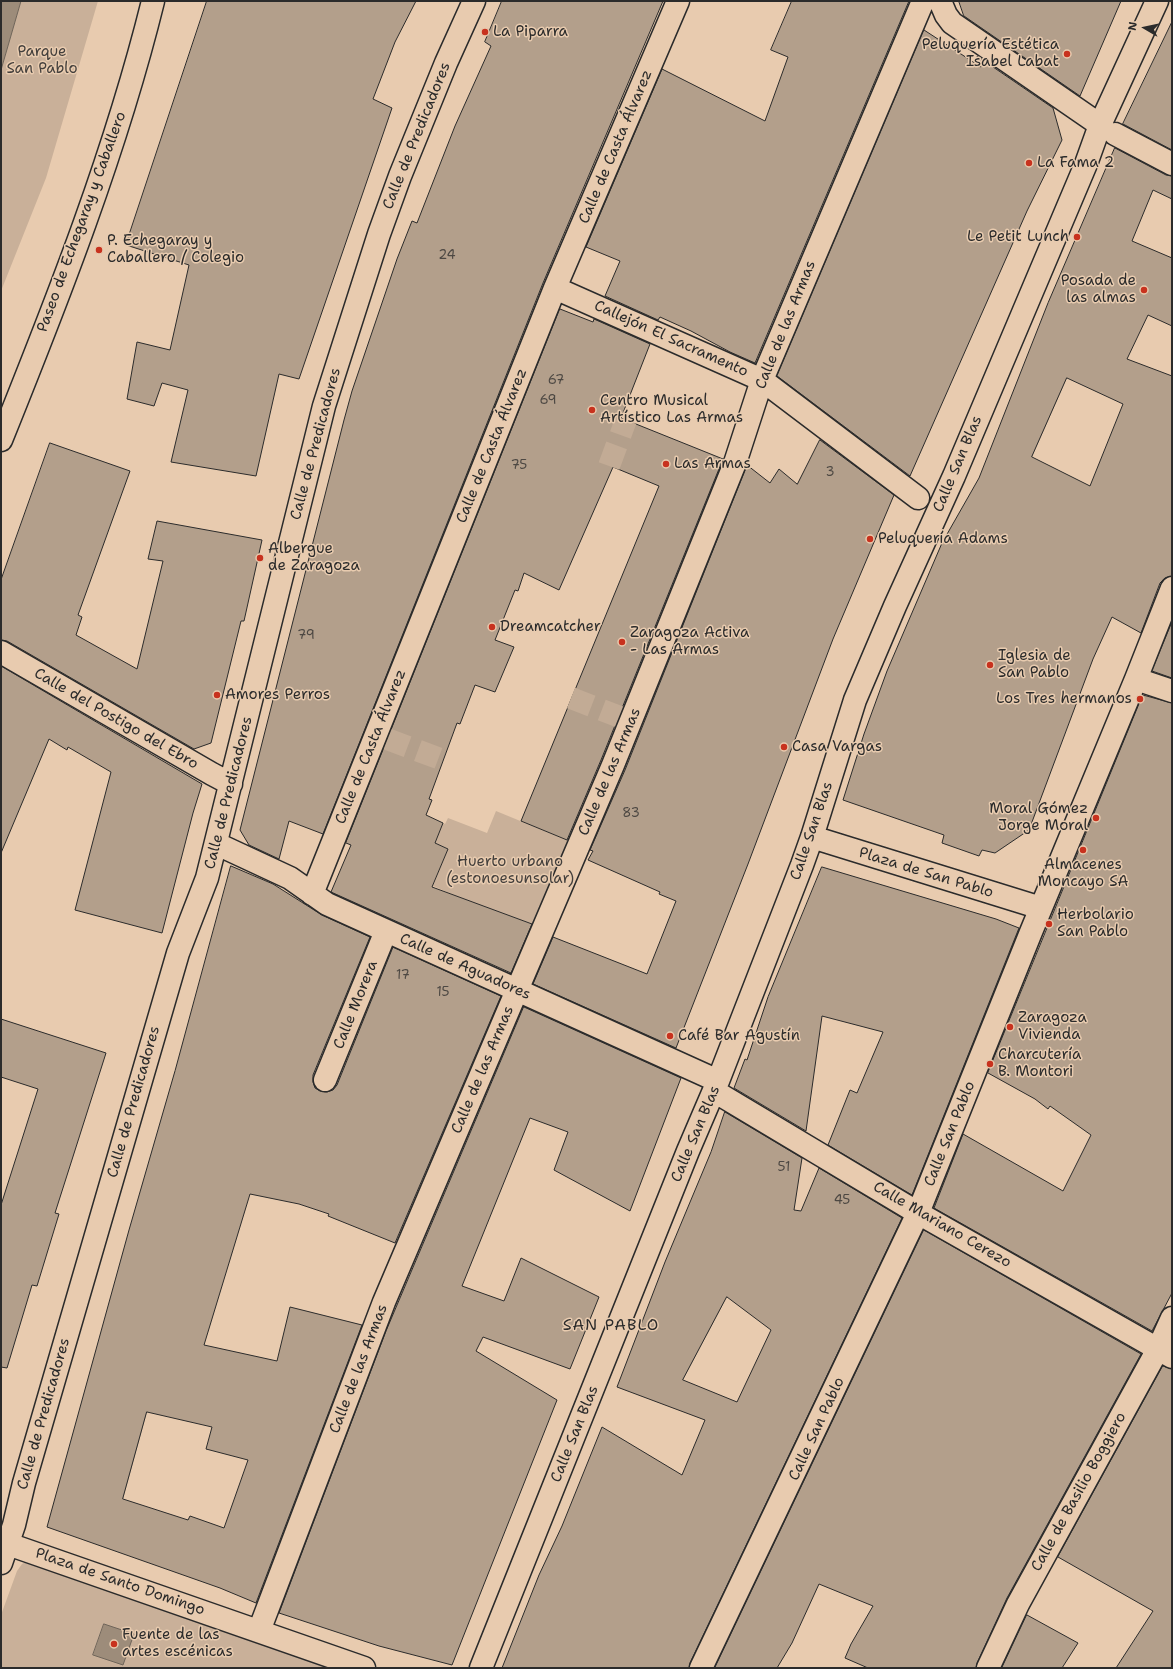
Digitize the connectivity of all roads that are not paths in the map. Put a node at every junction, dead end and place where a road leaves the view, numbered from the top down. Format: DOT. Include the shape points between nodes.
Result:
graph roads {
  1 [pos="153,1"];
  2 [pos="474,1"];
  3 [pos="678,1"];
  4 [pos="923,1"];
  5 [pos="940,1"];
  6 [pos="1157,1"];
  7 [pos="1108,130"];
  8 [pos="1172,164"];
  9 [pos="555,288"];
  10 [pos="762,380"];
  11 [pos="1,440"];
  12 [pos="918,498"];
  13 [pos="1172,588"];
  14 [pos="1,652"];
  15 [pos="1136,679"];
  16 [pos="1172,691"];
  17 [pos="231,784"];
  18 [pos="812,837"];
  19 [pos="217,844"];
  20 [pos="312,894"];
  21 [pos="1040,908"];
  22 [pos="386,931"];
  23 [pos="517,990"];
  24 [pos="325,1080"];
  25 [pos="716,1086"];
  26 [pos="918,1213"];
  27 [pos="1172,1318"];
  28 [pos="1165,1353"];
  29 [pos="5,1553"];
  30 [pos="260,1631"];
  31 [pos="364,1668"];
  32 [pos="481,1668"];
  33 [pos="701,1668"];
  34 [pos="988,1668"];
  1 -- 11 [label="street, Paseo de Echegaray y Caballero" via="116,136 73,256"];
  2 -- 17 [label="street, Calle de Predicadores" via="446,62 400,176 324,406"];
  3 -- 9 [label="street, Calle de Casta Álvarez"];
  4 -- 10 [label="street, Calle de las Armas"];
  5 -- 7 [label="street" via="952,23"];
  6 -- 7 [label="street, Calle San Blas"];
  7 -- 8 [label="street"];
  7 -- 18 [label="street, Calle San Blas" via="1086,164 954,476 855,700"];
  9 -- 10 [label="street, Callejón El Sacramento"];
  9 -- 20 [label="street, Calle de Casta Álvarez" via="381,737"];
  10 -- 12 [label="street, Callejón El Sacramento"];
  10 -- 23 [label="street, Calle de las Armas" via="735,463 625,719 614,765"];
  13 -- 15 [label="street, Calle San Pablo"];
  14 -- 17 [label="street, Calle del Postigo del Ebro"];
  15 -- 16 [label="street"];
  15 -- 21 [label="street, Calle San Pablo"];
  17 -- 19 [label="street, Calle de Predicadores"];
  18 -- 21 [label="street, Plaza de San Pablo"];
  18 -- 25 [label="street, Calle San Blas"];
  19 -- 20 [label="street, Calle de Aguadores" via="290,878"];
  19 -- 29 [label="street, Calle de Predicadores" via="207,878 178,953"];
  20 -- 22 [label="street, Calle de Aguadores" via="327,904"];
  21 -- 26 [label="street, Calle San Pablo"];
  22 -- 23 [label="street, Calle de Aguadores"];
  22 -- 24 [label="street, Calle Morera"];
  23 -- 25 [label="street, Calle de Aguadores"];
  23 -- 30 [label="street, Calle de las Armas" via="384,1302"];
  25 -- 26 [label="street, Calle Mariano Cerezo"];
  25 -- 32 [label="street, Calle San Blas"];
  26 -- 28 [label="street, Calle Mariano Cerezo"];
  26 -- 33 [label="street, Calle San Pablo"];
  27 -- 28 [label="street, Calle de Basilio Boggiero"];
  28 -- 34 [label="street, Calle de Basilio Boggiero" via="1018,1604"];
  29 -- 30 [label="street, Plaza de Santo Domingo"];
  30 -- 31 [label="street, Plaza de Santo Domingo"];
}
